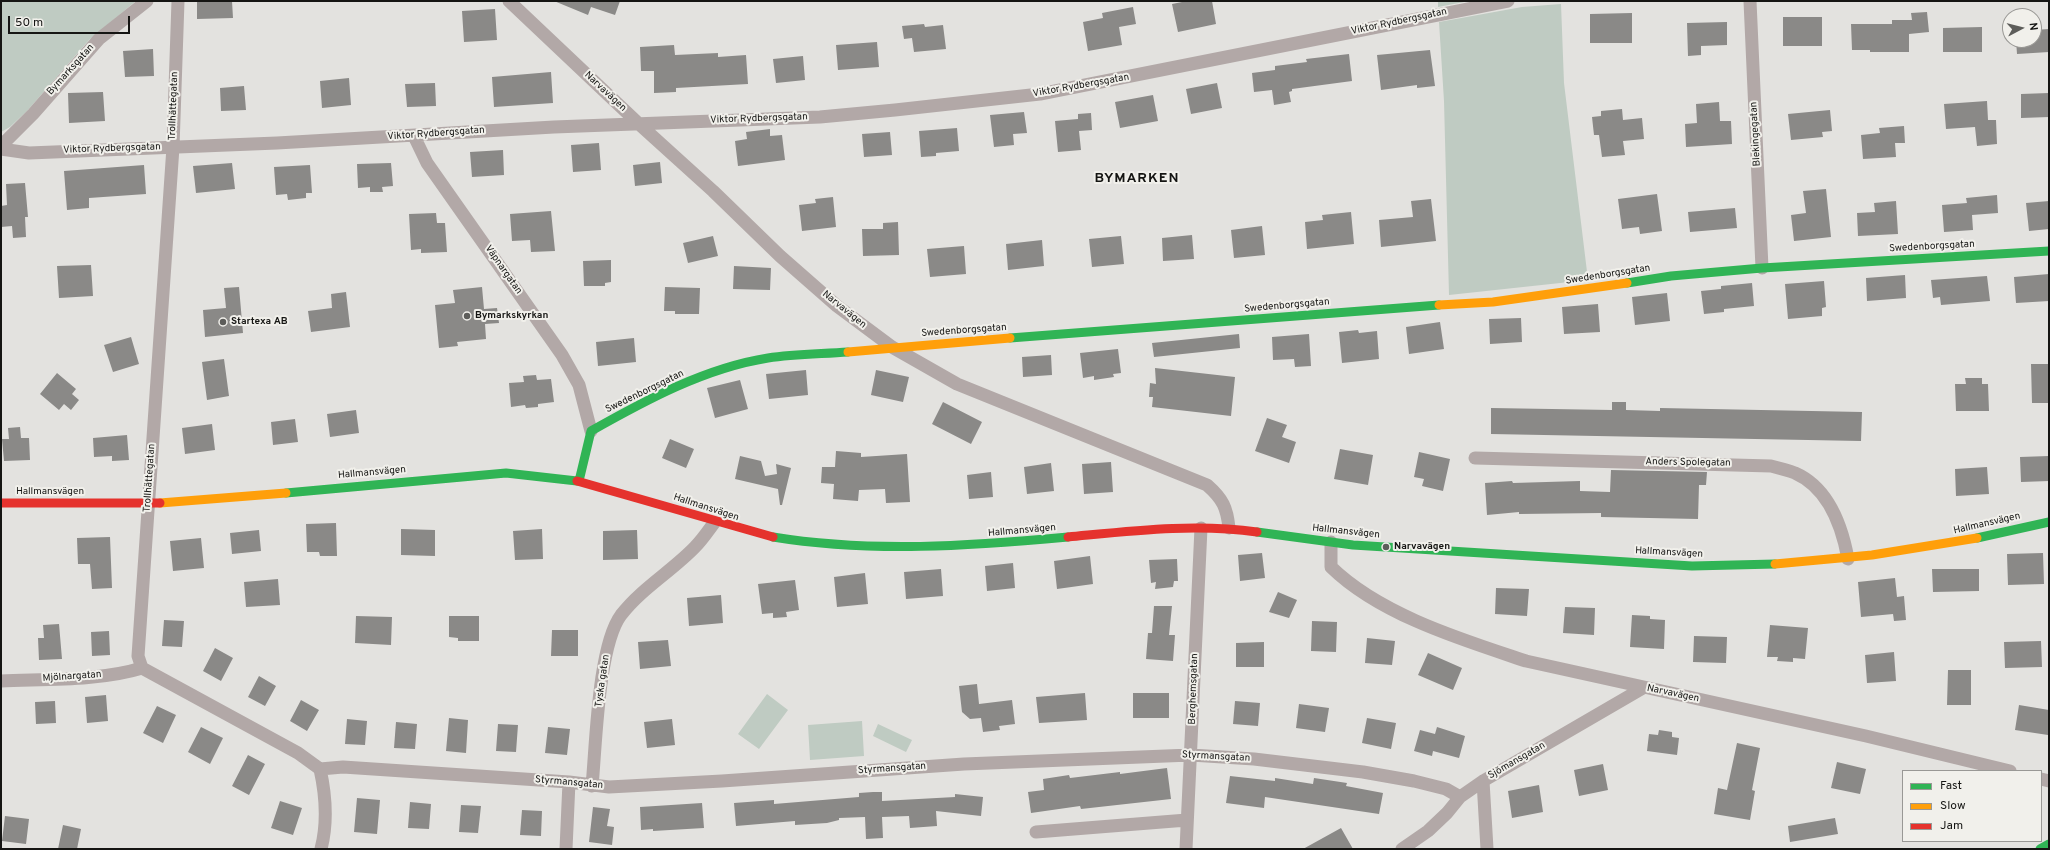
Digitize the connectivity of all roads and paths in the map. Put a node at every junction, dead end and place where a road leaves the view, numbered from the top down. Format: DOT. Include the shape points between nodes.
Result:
graph roads {
  1 [pos="147,1"];
  2 [pos="178,1"];
  3 [pos="509,1"];
  4 [pos="1508,1"];
  5 [pos="1750,1"];
  6 [pos="638,124"];
  7 [pos="414,136"];
  8 [pos="1,146"];
  9 [pos="172,147"];
  10 [pos="1,149"];
  11 [pos="2049,251"];
  12 [pos="1762,268"];
  13 [pos="892,347"];
  14 [pos="591,431"];
  15 [pos="1475,458"];
  16 [pos="579,481"];
  17 [pos="1,503"];
  18 [pos="148,504"];
  19 [pos="2049,522"];
  20 [pos="714,523"];
  21 [pos="1201,528"];
  22 [pos="1230,528"];
  23 [pos="1331,542"];
  24 [pos="1848,559"];
  25 [pos="142,668"];
  26 [pos="1,681"];
  27 [pos="1644,688"];
  28 [pos="1191,755"];
  29 [pos="320,769"];
  30 [pos="2006,770"];
  31 [pos="1483,781"];
  32 [pos="569,782"];
  33 [pos="592,786"];
  34 [pos="1460,797"];
  35 [pos="1187,820"];
  36 [pos="1036,832"];
  37 [pos="2049,844"];
  38 [pos="321,849"];
  39 [pos="566,849"];
  40 [pos="1186,849"];
  41 [pos="1402,849"];
  42 [pos="1487,849"];
  43 [pos="2040,849"];
  1 -- 8 [label="street, Bymarksgatan" via="99,39"];
  2 -- 9 [label="street, Trollhättegatan"];
  3 -- 6 [label="street, Narvavägen"];
  4 -- 6 [label="street, Viktor Rydbergsgatan" via="1040,94 820,117"];
  5 -- 12 [label="street, Blekingegatan"];
  6 -- 7 [label="street, Viktor Rydbergsgatan" via="554,126"];
  6 -- 13 [label="street, Narvavägen" via="837,306"];
  7 -- 9 [label="street, Viktor Rydbergsgatan"];
  7 -- 14 [label="street, Väpnargatan" via="427,163 562,355 579,385"];
  9 -- 10 [label="street, Viktor Rydbergsgatan" via="29,153"];
  9 -- 18 [label="street, Trollhättegatan"];
  11 -- 12 [label="street, Swedenborgsgatan"];
  12 -- 13 [label="street, Swedenborgsgatan" via="1672,276 1492,302"];
  13 -- 14 [label="street, Swedenborgsgatan" via="742,362 683,385"];
  13 -- 22 [label="street, Narvavägen" via="957,384 1207,485 1220,497 1227,512"];
  14 -- 16 [label="street"];
  15 -- 24 [label="street, Anders Spolegatan" via="1771,466 1796,474 1817,490 1832,509 1844,534"];
  16 -- 18 [label="street, Hallmansvägen" via="532,474 483,474"];
  16 -- 20 [label="street, Hallmansvägen"];
  17 -- 18 [label="street, Hallmansvägen"];
  18 -- 25 [label="street, Trollhättegatan" via="138,656"];
  19 -- 24 [label="street, Hallmansvägen" via="1973,540"];
  20 -- 21 [label="street, Hallmansvägen" via="763,536 808,543 914,548 993,544 1147,529"];
  20 -- 33 [label="street, Tyska gatan" via="696,547 640,595 617,623 604,664"];
  21 -- 22 [label="street, Hallmansvägen"];
  21 -- 28 [label="street, Berghemsgatan"];
  22 -- 23 [label="street, Hallmansvägen"];
  23 -- 24 [label="street, Hallmansvägen" via="1692,566 1748,567"];
  23 -- 27 [label="street, Narvavägen" via="1331,567 1342,578 1387,606 1433,629 1526,661"];
  25 -- 26 [label="street, Mjölnargatan" via="127,672"];
  25 -- 29 [label="street" via="298,753"];
  27 -- 30 [label="street, Narvavägen" via="1866,736"];
  27 -- 31 [label="street, Sjömansgatan"];
  28 -- 33 [label="street, Styrmansgatan" via="964,764 722,782"];
  28 -- 34 [label="street, Styrmansgatan" via="1254,759 1363,772 1446,789"];
  28 -- 35 [label="street, Berghemsgatan"];
  29 -- 32 [label="street, Styrmansgatan" via="343,767"];
  29 -- 38 [label="street" via="326,805"];
  31 -- 34 [label="street, Sjömansgatan"];
  31 -- 42 [label="street"];
  32 -- 33 [label="street, Styrmansgatan"];
  32 -- 39 [label="street"];
  34 -- 41 [label="street, Sjömansgatan" via="1428,831"];
  35 -- 36 [label="street"];
  35 -- 40 [label="street, Berghemsgatan"];
  37 -- 43 [label="street"];
}
